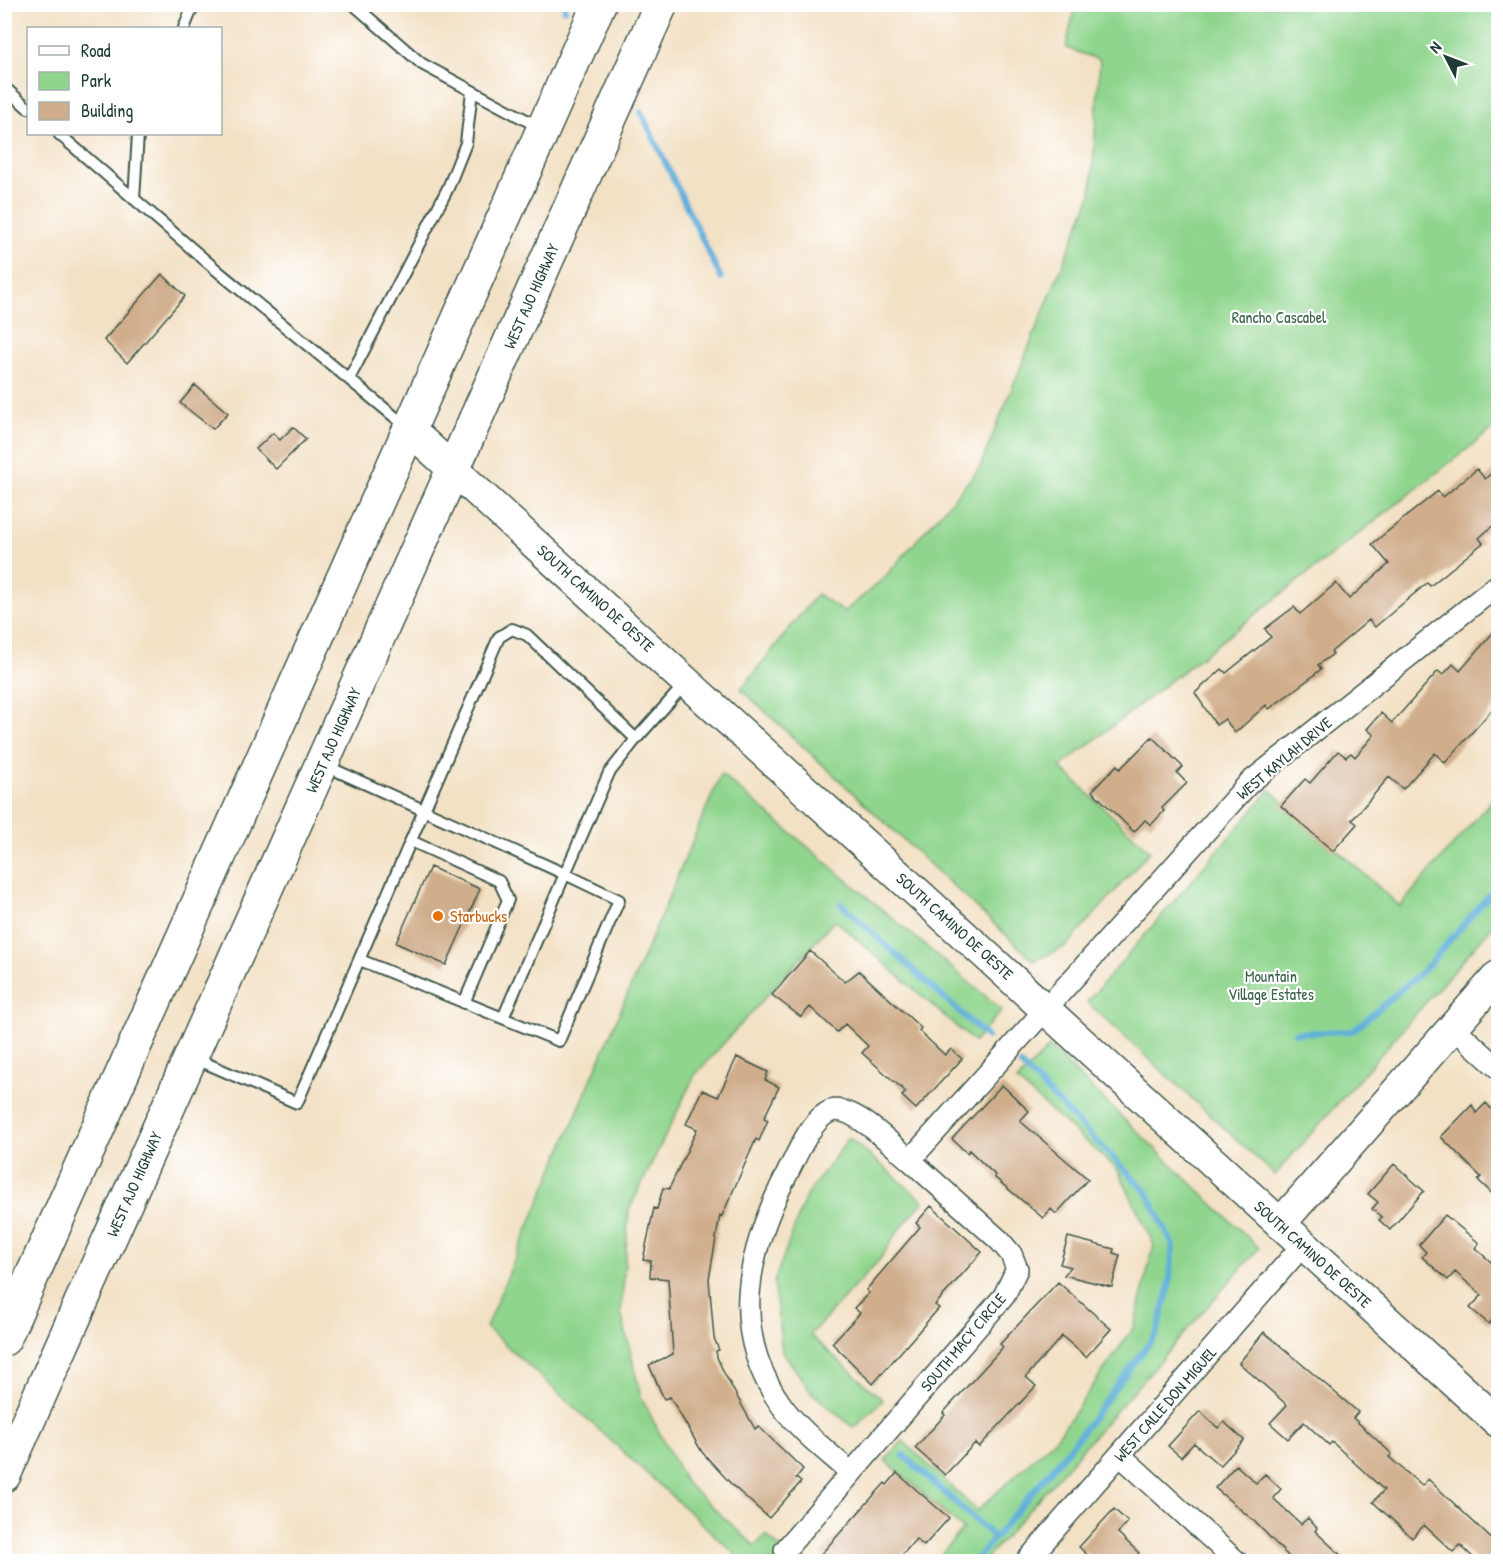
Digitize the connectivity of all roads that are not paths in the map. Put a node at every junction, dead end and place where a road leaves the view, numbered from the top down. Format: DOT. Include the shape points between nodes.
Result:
graph roads {
  1 [pos="194,4"];
  2 [pos="353,4"];
  3 [pos="599,4"];
  4 [pos="661,4"];
  5 [pos="184,27"];
  6 [pos="4,87"];
  7 [pos="472,91"];
  8 [pos="27,107"];
  9 [pos="544,129"];
  10 [pos="59,135"];
  11 [pos="138,135"];
  12 [pos="134,199"];
  13 [pos="349,379"];
  14 [pos="411,431"];
  15 [pos="456,469"];
  16 [pos="1498,585"];
  17 [pos="687,682"];
  18 [pos="636,739"];
  19 [pos="323,764"];
  20 [pos="424,812"];
  21 [pos="411,841"];
  22 [pos="566,874"];
  23 [pos="360,960"];
  24 [pos="1498,976"];
  25 [pos="464,1002"];
  26 [pos="1044,1008"];
  27 [pos="503,1018"];
  28 [pos="1453,1027"];
  29 [pos="191,1057"];
  30 [pos="1498,1068"];
  31 [pos="910,1160"];
  32 [pos="1280,1224"];
  33 [pos="1303,1245"];
  34 [pos="4,1339"];
  35 [pos="1498,1422"];
  36 [pos="1121,1456"];
  37 [pos="851,1473"];
  38 [pos="4,1475"];
  39 [pos="785,1550"];
  40 [pos="1026,1562"];
  41 [pos="1236,1562"];
  1 -- 5 [label="lane"];
  2 -- 7 [label="lane" via="422,64"];
  3 -- 9 [label="main road"];
  4 -- 15 [label="main road, WEST AJO HIGHWAY"];
  6 -- 8 [label="lane"];
  7 -- 9 [label="lane"];
  7 -- 13 [label="lane" via="466,143 448,188"];
  9 -- 14 [label="main road"];
  10 -- 12 [label="lane"];
  11 -- 12 [label="lane"];
  12 -- 13 [label="lane"];
  13 -- 14 [label="lane"];
  14 -- 15 [label="street, SOUTH CAMINO DE OESTE"];
  14 -- 34 [label="main road"];
  15 -- 17 [label="street, SOUTH CAMINO DE OESTE"];
  15 -- 19 [label="main road, WEST AJO HIGHWAY"];
  16 -- 26 [label="street, WEST KAYLAH DRIVE" via="1249,783"];
  17 -- 18 [label="lane"];
  17 -- 26 [label="street, SOUTH CAMINO DE OESTE"];
  18 -- 20 [label="lane" via="527,635 512,629 500,637"];
  18 -- 22 [label="lane" via="609,774"];
  19 -- 20 [label="lane"];
  19 -- 29 [label="main road, WEST AJO HIGHWAY"];
  20 -- 21 [label="lane"];
  20 -- 22 [label="lane"];
  21 -- 23 [label="lane"];
  21 -- 25 [label="lane" via="499,881 506,893 508,900"];
  22 -- 27 [label="lane"];
  22 -- 27 [label="lane" via="619,900 559,1041"];
  23 -- 25 [label="lane"];
  23 -- 29 [label="lane" via="297,1103"];
  24 -- 28 [label="street"];
  25 -- 27 [label="lane"];
  26 -- 31 [label="street"];
  26 -- 32 [label="street, SOUTH CAMINO DE OESTE"];
  28 -- 30 [label="street"];
  28 -- 32 [label="street"];
  29 -- 38 [label="main road, WEST AJO HIGHWAY"];
  31 -- 37 [label="street, SOUTH MACY CIRCLE" via="1000,1241 1017,1269 1004,1296"];
  31 -- 37 [label="street, SOUTH MACY CIRCLE" via="858,1117 831,1104 807,1134 771,1211 750,1277 747,1320 758,1365 783,1407"];
  32 -- 33 [label="street, SOUTH CAMINO DE OESTE"];
  33 -- 35 [label="street, SOUTH CAMINO DE OESTE"];
  33 -- 36 [label="street, WEST CALLE DON MIGUEL"];
  36 -- 40 [label="street, WEST CALLE DON MIGUEL"];
  36 -- 41 [label="street"];
  37 -- 39 [label="street, SOUTH MACY CIRCLE"];
}
